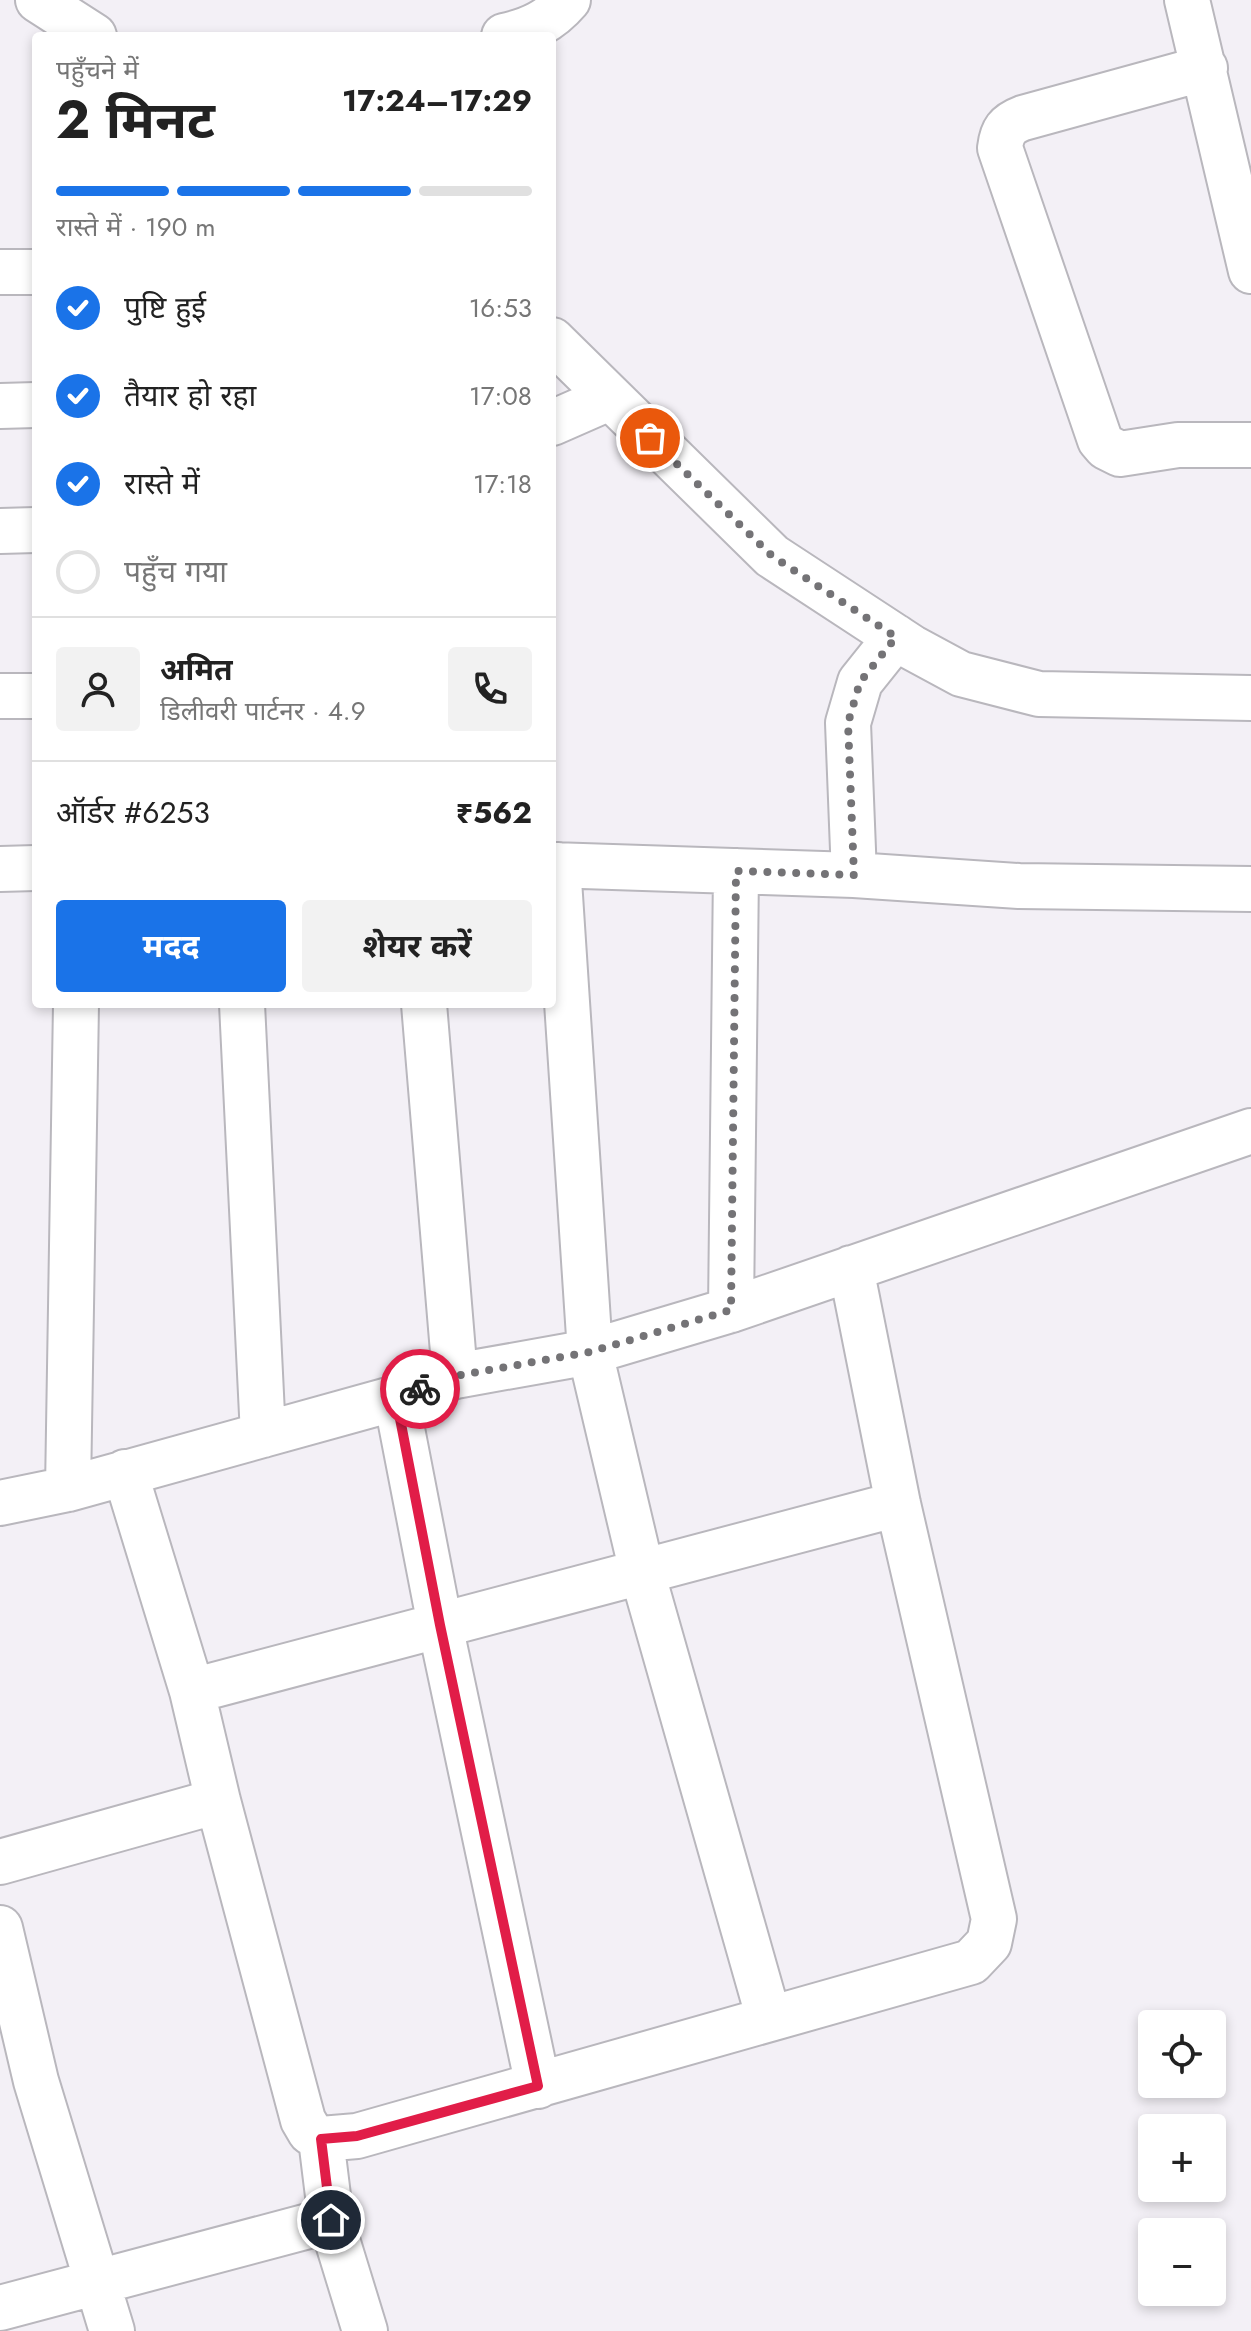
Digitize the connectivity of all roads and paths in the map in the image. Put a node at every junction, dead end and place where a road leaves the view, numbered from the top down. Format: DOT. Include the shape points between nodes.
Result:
graph roads {
  1 [pos="38,0"];
  2 [pos="568,0"];
  3 [pos="1187,0"];
  4 [pos="88,32"];
  5 [pos="522,32"];
  6 [pos="1205,68"];
  7 [pos="1251,271"];
  8 [pos="0,272"];
  9 [pos="32,272"];
  10 [pos="556,344"];
  11 [pos="609,398"];
  12 [pos="32,405"];
  13 [pos="0,406"];
  14 [pos="556,421"];
  15 [pos="1251,445"];
  16 [pos="32,530"];
  17 [pos="0,531"];
  18 [pos="896,637"];
  19 [pos="0,696"];
  20 [pos="32,696"];
  21 [pos="1251,698"];
  22 [pos="556,865"];
  23 [pos="32,868"];
  24 [pos="0,869"];
  25 [pos="736,871"];
  26 [pos="854,875"];
  27 [pos="556,879"];
  28 [pos="1251,889"];
  29 [pos="76,1008"];
  30 [pos="242,1008"];
  31 [pos="424,1008"];
  32 [pos="1251,1131"];
  33 [pos="851,1268"];
  34 [pos="731,1310"];
  35 [pos="590,1352"];
  36 [pos="455,1376"];
  37 [pos="396,1398"];
  38 [pos="263,1435"];
  39 [pos="125,1472"];
  40 [pos="68,1489"];
  41 [pos="0,1503"];
  42 [pos="898,1504"];
  43 [pos="642,1572"];
  44 [pos="440,1625"];
  45 [pos="192,1691"];
  46 [pos="218,1801"];
  47 [pos="0,1862"];
  48 [pos="0,1928"];
  49 [pos="769,2019"];
  50 [pos="18,2085"];
  51 [pos="538,2086"];
  52 [pos="321,2139"];
  53 [pos="331,2220"];
  54 [pos="97,2284"];
  55 [pos="0,2308"];
  56 [pos="112,2331"];
  57 [pos="365,2331"];
  1 -- 4 [label="street"];
  2 -- 5 [label="street" via="553,18"];
  3 -- 6 [label="street"];
  6 -- 7 [label="street"];
  6 -- 15 [label="street" via="1010,123 1000,148 1100,440 1120,454 1178,445"];
  8 -- 9 [label="street"];
  10 -- 11 [label="street"];
  11 -- 14 [label="street"];
  11 -- 18 [label="street" via="772,556"];
  12 -- 13 [label="street"];
  16 -- 17 [label="street"];
  18 -- 21 [label="street" via="961,674 1039,694"];
  18 -- 26 [label="street" via="860,682 848,723"];
  19 -- 20 [label="street"];
  22 -- 25 [label="street"];
  23 -- 24 [label="street"];
  25 -- 26 [label="street"];
  25 -- 34 [label="street"];
  26 -- 28 [label="street" via="1019,886"];
  27 -- 35 [label="street"];
  29 -- 40 [label="street"];
  30 -- 38 [label="street"];
  31 -- 36 [label="street"];
  32 -- 33 [label="street"];
  33 -- 34 [label="street"];
  33 -- 42 [label="street"];
  34 -- 35 [label="street"];
  35 -- 36 [label="street"];
  35 -- 43 [label="street"];
  36 -- 37 [label="street"];
  37 -- 38 [label="street"];
  37 -- 44 [label="street"];
  38 -- 39 [label="street"];
  39 -- 40 [label="street"];
  39 -- 45 [label="street"];
  40 -- 41 [label="street"];
  42 -- 43 [label="street"];
  42 -- 49 [label="street" via="994,1919 989,1943 971,1962"];
  43 -- 44 [label="street"];
  43 -- 49 [label="street"];
  44 -- 45 [label="street"];
  44 -- 51 [label="street"];
  45 -- 46 [label="street"];
  46 -- 47 [label="street"];
  46 -- 52 [label="street" via="303,2120"];
  48 -- 50 [label="street"];
  49 -- 51 [label="street"];
  50 -- 54 [label="street"];
  51 -- 52 [label="street" via="357,2136"];
  52 -- 53 [label="street"];
  53 -- 54 [label="street"];
  53 -- 57 [label="street"];
  54 -- 55 [label="street"];
  54 -- 56 [label="street"];
}
